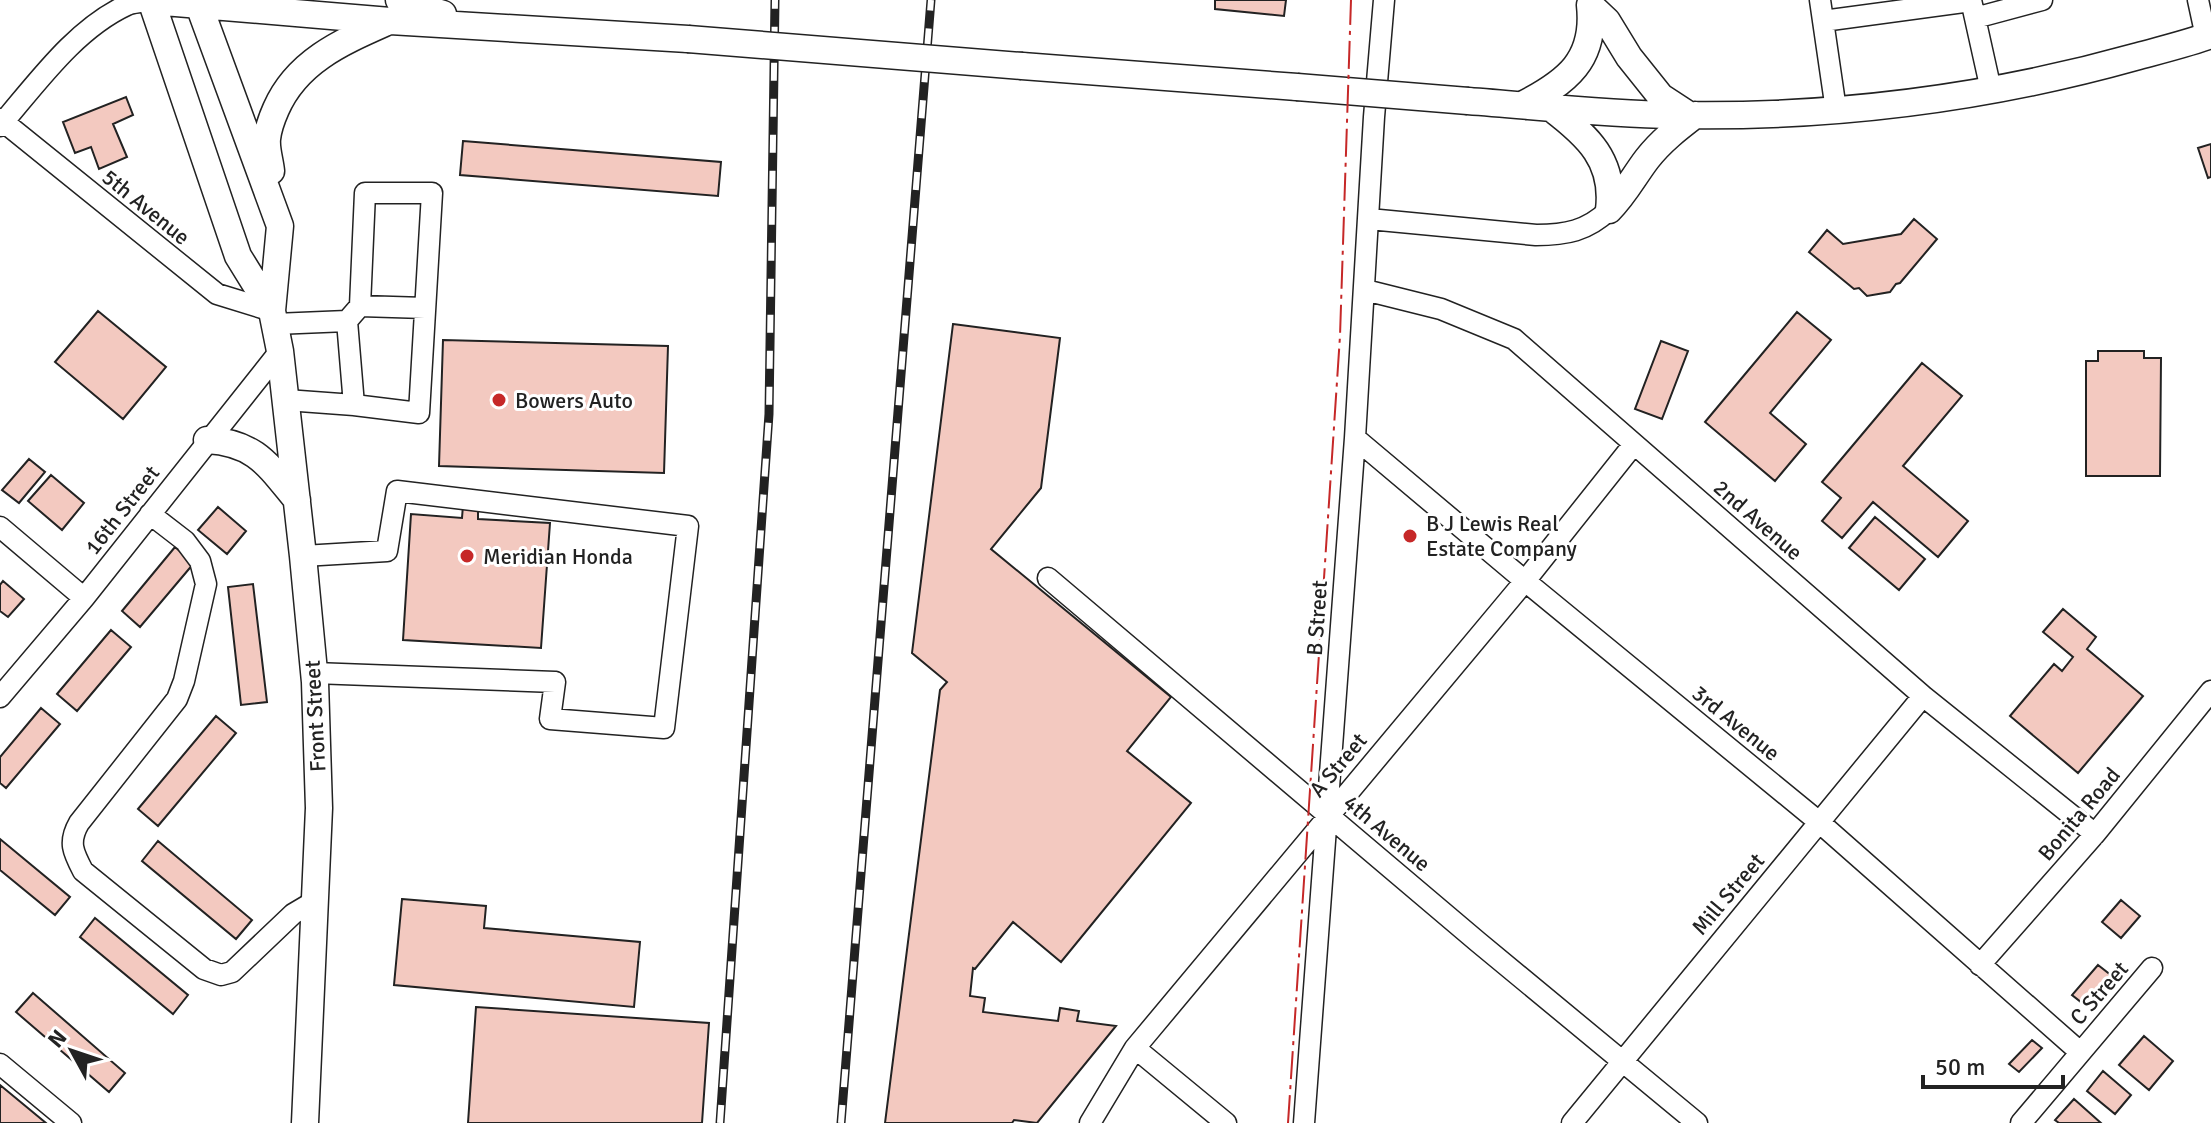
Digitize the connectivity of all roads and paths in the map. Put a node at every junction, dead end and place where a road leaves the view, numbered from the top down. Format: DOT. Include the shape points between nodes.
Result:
graph roads {
  1 [pos="152,0"];
  2 [pos="1384,0"];
  3 [pos="1820,0"];
  4 [pos="2042,0"];
  5 [pos="2198,0"];
  6 [pos="198,2"];
  7 [pos="1587,2"];
  8 [pos="1972,6"];
  9 [pos="394,10"];
  10 [pos="1823,21"];
  11 [pos="2209,36"];
  12 [pos="1991,90"];
  13 [pos="1522,105"];
  14 [pos="1551,108"];
  15 [pos="1836,110"];
  16 [pos="1692,115"];
  17 [pos="1,122"];
  18 [pos="1609,210"];
  19 [pos="1369,219"];
  20 [pos="280,226"];
  21 [pos="1365,290"];
  22 [pos="425,308"];
  23 [pos="354,314"];
  24 [pos="274,318"];
  25 [pos="280,351"];
  26 [pos="286,400"];
  27 [pos="354,405"];
  28 [pos="1355,438"];
  29 [pos="207,440"];
  30 [pos="1634,444"];
  31 [pos="297,500"];
  32 [pos="150,514"];
  33 [pos="0,527"];
  34 [pos="303,556"];
  35 [pos="1048,578"];
  36 [pos="1525,581"];
  37 [pos="84,598"];
  38 [pos="314,673"];
  39 [pos="2211,691"];
  40 [pos="1923,696"];
  41 [pos="0,697"];
  42 [pos="1328,814"];
  43 [pos="1819,822"];
  44 [pos="2095,834"];
  45 [pos="315,901"];
  46 [pos="1980,965"];
  47 [pos="2152,968"];
  48 [pos="1135,1048"];
  49 [pos="2080,1052"];
  50 [pos="1622,1060"];
  51 [pos="0,1064"];
  52 [pos="71,1123"];
  53 [pos="305,1123"];
  54 [pos="1090,1123"];
  55 [pos="1226,1123"];
  56 [pos="1304,1123"];
  57 [pos="1572,1123"];
  58 [pos="1697,1123"];
  59 [pos="2022,1123"];
  1 -- 6 [label="main road"];
  1 -- 17 [label="street" via="129,4 90,26"];
  1 -- 24 [label="main road, Front Street" via="238,256"];
  2 -- 19 [label="street, B Street"];
  3 -- 10 [label="street"];
  4 -- 8 [label="street"];
  5 -- 11 [label="street"];
  6 -- 9 [label="main road"];
  6 -- 20 [label="main road, Front Street"];
  7 -- 13 [label="main road" via="1592,24 1584,55 1559,84"];
  7 -- 16 [label="main road" via="1607,21 1661,97"];
  8 -- 10 [label="street"];
  8 -- 12 [label="street"];
  9 -- 13 [label="main road, bridge" via="481,25"];
  9 -- 20 [label="main road" via="303,69 280,100 267,140"];
  10 -- 15 [label="street"];
  11 -- 12 [label="main road"];
  12 -- 15 [label="main road"];
  13 -- 14 [label="main road"];
  14 -- 16 [label="main road"];
  14 -- 18 [label="main road" via="1597,151 1610,185"];
  15 -- 16 [label="main road"];
  16 -- 18 [label="main road" via="1657,147"];
  17 -- 24 [label="street, 5th Avenue" via="217,294"];
  18 -- 19 [label="street" via="1579,231 1558,235"];
  19 -- 21 [label="street, B Street"];
  20 -- 24 [label="main road, Front Street"];
  21 -- 28 [label="street, B Street"];
  21 -- 30 [label="street, 2nd Avenue" via="1441,309 1514,339"];
  22 -- 23 [label="street, 5th Avenue"];
  22 -- 23 [label="street" via="432,193 365,193"];
  22 -- 27 [label="street" via="419,413"];
  23 -- 24 [label="street, 5th Avenue"];
  23 -- 27 [label="street"];
  24 -- 25 [label="main road, Front Street"];
  25 -- 26 [label="main road, Front Street"];
  25 -- 29 [label="street, 16th Street"];
  26 -- 27 [label="street"];
  26 -- 31 [label="main road, Front Street"];
  28 -- 36 [label="street, 3rd Avenue"];
  28 -- 42 [label="street, B Street"];
  29 -- 31 [label="main road" via="227,441 255,454"];
  29 -- 32 [label="street, 16th Street"];
  30 -- 36 [label="street, A Street"];
  30 -- 40 [label="street, 2nd Avenue"];
  31 -- 34 [label="main road, Front Street"];
  32 -- 37 [label="street, 16th Street"];
  32 -- 45 [label="street" via="185,541 200,561 206,584 184,681 177,699 79,823 72,834 73,852 83,871 204,969 221,975 232,972 293,914"];
  33 -- 37 [label="street"];
  34 -- 38 [label="main road, Front Street"];
  34 -- 38 [label="street" via="387,551 397,491 688,526 664,728 550,719 555,682"];
  35 -- 42 [label="street, 4th Avenue"];
  36 -- 42 [label="street, A Street"];
  36 -- 43 [label="street, 3rd Avenue"];
  37 -- 41 [label="street, 16th Street"];
  38 -- 45 [label="main road, Front Street" via="319,808"];
  39 -- 44 [label="street, Bonita Road"];
  40 -- 43 [label="street, Mill Street"];
  40 -- 44 [label="street, 2nd Avenue"];
  42 -- 48 [label="street, A Street"];
  42 -- 50 [label="street, 4th Avenue"];
  42 -- 56 [label="street, B Street"];
  43 -- 46 [label="street, 3rd Avenue"];
  43 -- 50 [label="street, Mill Street"];
  44 -- 46 [label="street, Bonita Road"];
  45 -- 53 [label="main road, Front Street"];
  46 -- 49 [label="street, 3rd Avenue"];
  47 -- 49 [label="street, C Street"];
  48 -- 54 [label="street, A Street"];
  48 -- 55 [label="street"];
  49 -- 59 [label="street, C Street"];
  50 -- 57 [label="street, Mill Street"];
  50 -- 58 [label="street, 4th Avenue"];
  51 -- 52 [label="street"];
}
